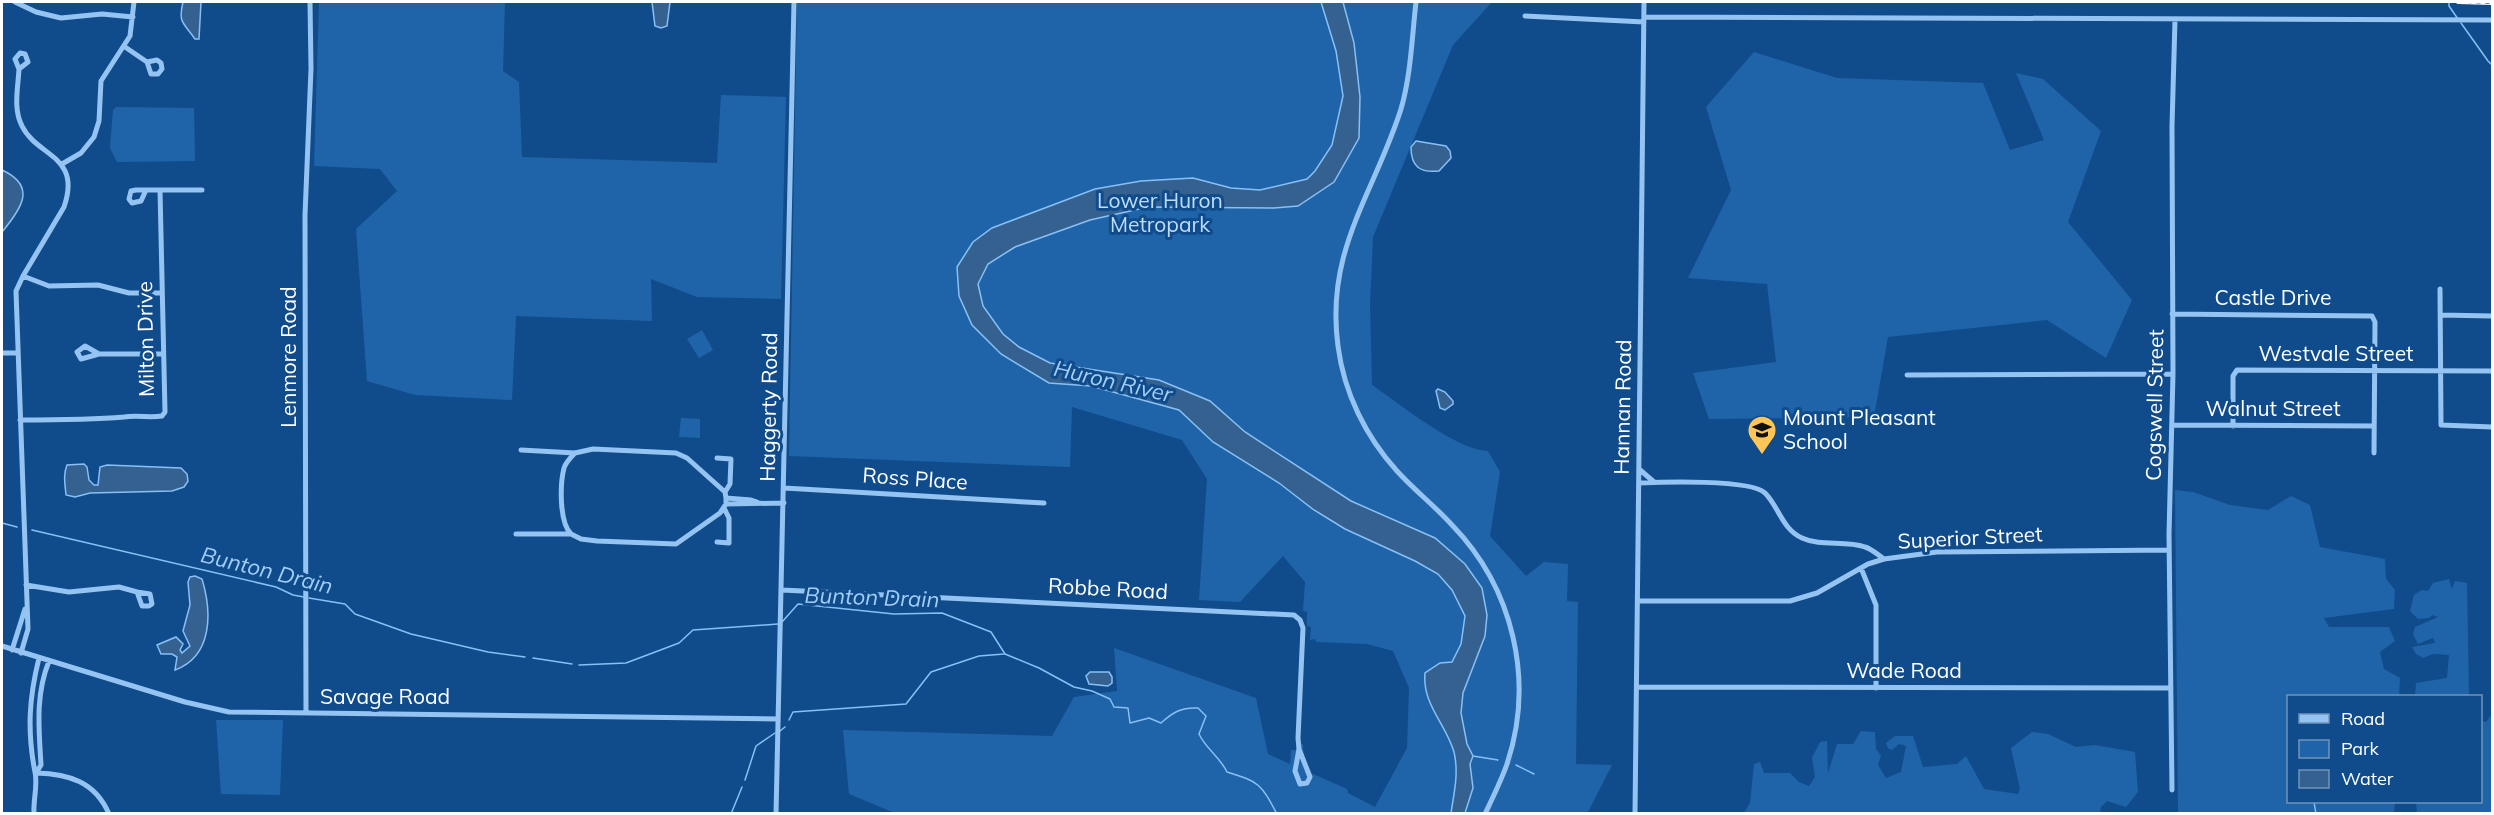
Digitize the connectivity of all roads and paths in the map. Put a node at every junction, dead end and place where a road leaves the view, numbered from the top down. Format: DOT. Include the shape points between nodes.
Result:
graph roads {
  1 [pos="16,2"];
  2 [pos="134,2"];
  3 [pos="310,2"];
  4 [pos="794,2"];
  5 [pos="1416,2"];
  6 [pos="1644,2"];
  7 [pos="1525,16"];
  8 [pos="133,17"];
  9 [pos="1644,20"];
  10 [pos="2175,20"];
  11 [pos="2493,20"];
  12 [pos="124,47"];
  13 [pos="147,62"];
  14 [pos="19,69"];
  15 [pos="62,164"];
  16 [pos="146,190"];
  17 [pos="160,190"];
  18 [pos="202,190"];
  19 [pos="23,276"];
  20 [pos="2440,289"];
  21 [pos="162,292"];
  22 [pos="2172,314"];
  23 [pos="2440,315"];
  24 [pos="2493,316"];
  25 [pos="2,353"];
  26 [pos="17,353"];
  27 [pos="99,354"];
  28 [pos="162,354"];
  29 [pos="2374,371"];
  30 [pos="2440,371"];
  31 [pos="2493,371"];
  32 [pos="2173,374"];
  33 [pos="1907,375"];
  34 [pos="20,420"];
  35 [pos="2172,425"];
  36 [pos="2233,426"];
  37 [pos="2374,426"];
  38 [pos="2493,427"];
  39 [pos="521,450"];
  40 [pos="575,453"];
  41 [pos="2374,453"];
  42 [pos="717,458"];
  43 [pos="1639,469"];
  44 [pos="1654,482"];
  45 [pos="1639,483"];
  46 [pos="784,488"];
  47 [pos="725,501"];
  48 [pos="784,503"];
  49 [pos="1044,503"];
  50 [pos="516,534"];
  51 [pos="570,534"];
  52 [pos="717,542"];
  53 [pos="2169,549"];
  54 [pos="1884,559"];
  55 [pos="1861,568"];
  56 [pos="26,585"];
  57 [pos="782,590"];
  58 [pos="136,592"];
  59 [pos="1638,601"];
  60 [pos="26,604"];
  61 [pos="2,646"];
  62 [pos="12,650"];
  63 [pos="21,652"];
  64 [pos="39,658"];
  65 [pos="49,661"];
  66 [pos="1637,687"];
  67 [pos="1876,688"];
  68 [pos="2170,688"];
  69 [pos="29,710"];
  70 [pos="38,710"];
  71 [pos="306,713"];
  72 [pos="778,719"];
  73 [pos="1299,749"];
  74 [pos="36,773"];
  75 [pos="2172,790"];
  76 [pos="34,813"];
  77 [pos="108,813"];
  78 [pos="776,813"];
  79 [pos="1485,813"];
  80 [pos="1635,813"];
  1 -- 8 [label="street" via="61,18 102,14"];
  2 -- 8 [label="street"];
  3 -- 71 [label="street, Lenmore Road" via="305,215"];
  4 -- 46 [label="street, Haggerty Road"];
  5 -- 79 [label="street" via="1400,111 1342,259 1336,293 1336,336 1348,390 1371,437 1398,473 1468,542 1489,573 1508,617 1518,664 1518,718 1508,763"];
  6 -- 9 [label="street, Hannan Road"];
  7 -- 9 [label="street"];
  8 -- 12 [label="street"];
  9 -- 10 [label="street"];
  9 -- 43 [label="street, Hannan Road"];
  10 -- 11 [label="street"];
  10 -- 22 [label="street, Cogswell Street"];
  12 -- 13 [label="street"];
  12 -- 15 [label="street" via="101,81 94,137 81,153"];
  14 -- 15 [label="street" via="17,112 22,126"];
  15 -- 19 [label="street" via="67,182 64,207"];
  16 -- 17 [label="street"];
  17 -- 18 [label="street"];
  17 -- 21 [label="street, Milton Drive"];
  19 -- 21 [label="street" via="49,286 98,285 129,293"];
  19 -- 26 [label="street" via="15,302"];
  20 -- 23 [label="street"];
  21 -- 28 [label="street, Milton Drive"];
  22 -- 29 [label="street, Castle Drive" via="2367,315 2373,318"];
  22 -- 32 [label="street, Cogswell Street"];
  23 -- 24 [label="street"];
  23 -- 30 [label="street"];
  25 -- 26 [label="street"];
  26 -- 34 [label="street"];
  27 -- 28 [label="street"];
  28 -- 34 [label="street, Milton Drive" via="162,416"];
  29 -- 30 [label="street, Westvale Street"];
  29 -- 36 [label="street, Westvale Street" via="2237,370 2233,376"];
  29 -- 37 [label="street"];
  30 -- 31 [label="street, Westvale Street"];
  30 -- 38 [label="street" via="2441,425"];
  32 -- 33 [label="street"];
  32 -- 35 [label="street, Cogswell Street"];
  34 -- 56 [label="street"];
  35 -- 36 [label="street, Walnut Street"];
  35 -- 53 [label="street, Cogswell Street"];
  36 -- 37 [label="street, Walnut Street"];
  37 -- 41 [label="street"];
  39 -- 40 [label="street"];
  40 -- 47 [label="street" via="593,449 680,454"];
  40 -- 51 [label="street" via="564,468 562,492 562,519"];
  42 -- 47 [label="street" via="731,459"];
  43 -- 44 [label="street"];
  43 -- 45 [label="street, Hannan Road"];
  44 -- 45 [label="street"];
  44 -- 54 [label="street" via="1756,487 1767,494 1796,535 1809,541 1866,547"];
  45 -- 59 [label="street, Hannan Road"];
  46 -- 48 [label="street, Haggerty Road"];
  46 -- 49 [label="street, Ross Place"];
  47 -- 48 [label="street" via="745,505"];
  47 -- 51 [label="street" via="676,544 597,541"];
  47 -- 52 [label="street" via="729,543"];
  48 -- 57 [label="street, Haggerty Road"];
  50 -- 51 [label="street"];
  53 -- 54 [label="street, Superior Street" via="1940,552"];
  53 -- 68 [label="street, Cogswell Street"];
  54 -- 55 [label="street, Superior Street"];
  55 -- 59 [label="street, Superior Street" via="1817,593 1790,601"];
  55 -- 67 [label="street" via="1876,605"];
  56 -- 58 [label="street" via="69,592 119,587"];
  56 -- 60 [label="street"];
  57 -- 72 [label="street, Haggerty Road"];
  57 -- 73 [label="street, Robbe Road" via="1294,615 1303,628"];
  59 -- 66 [label="street, Hannan Road"];
  60 -- 62 [label="street"];
  60 -- 63 [label="street" via="28,629"];
  61 -- 62 [label="street, Savage Road"];
  62 -- 63 [label="street, Savage Road"];
  63 -- 64 [label="street, Savage Road"];
  64 -- 65 [label="street, Savage Road"];
  64 -- 69 [label="street"];
  65 -- 70 [label="street" via="40,687"];
  65 -- 71 [label="street, Savage Road" via="212,709"];
  66 -- 67 [label="street, Wade Road"];
  66 -- 80 [label="street, Hannan Road"];
  67 -- 68 [label="street, Wade Road"];
  68 -- 75 [label="street, Cogswell Street"];
  69 -- 70 [label="street"];
  69 -- 74 [label="street"];
  70 -- 74 [label="street" via="41,765"];
  71 -- 72 [label="street, Savage Road"];
  72 -- 78 [label="street, Haggerty Road"];
  73 -- 73 [label="street, Robbe Road" via="1296,778 1300,784 1310,777"];
  74 -- 76 [label="street"];
  74 -- 77 [label="street" via="63,774 83,782 99,797"];
}
